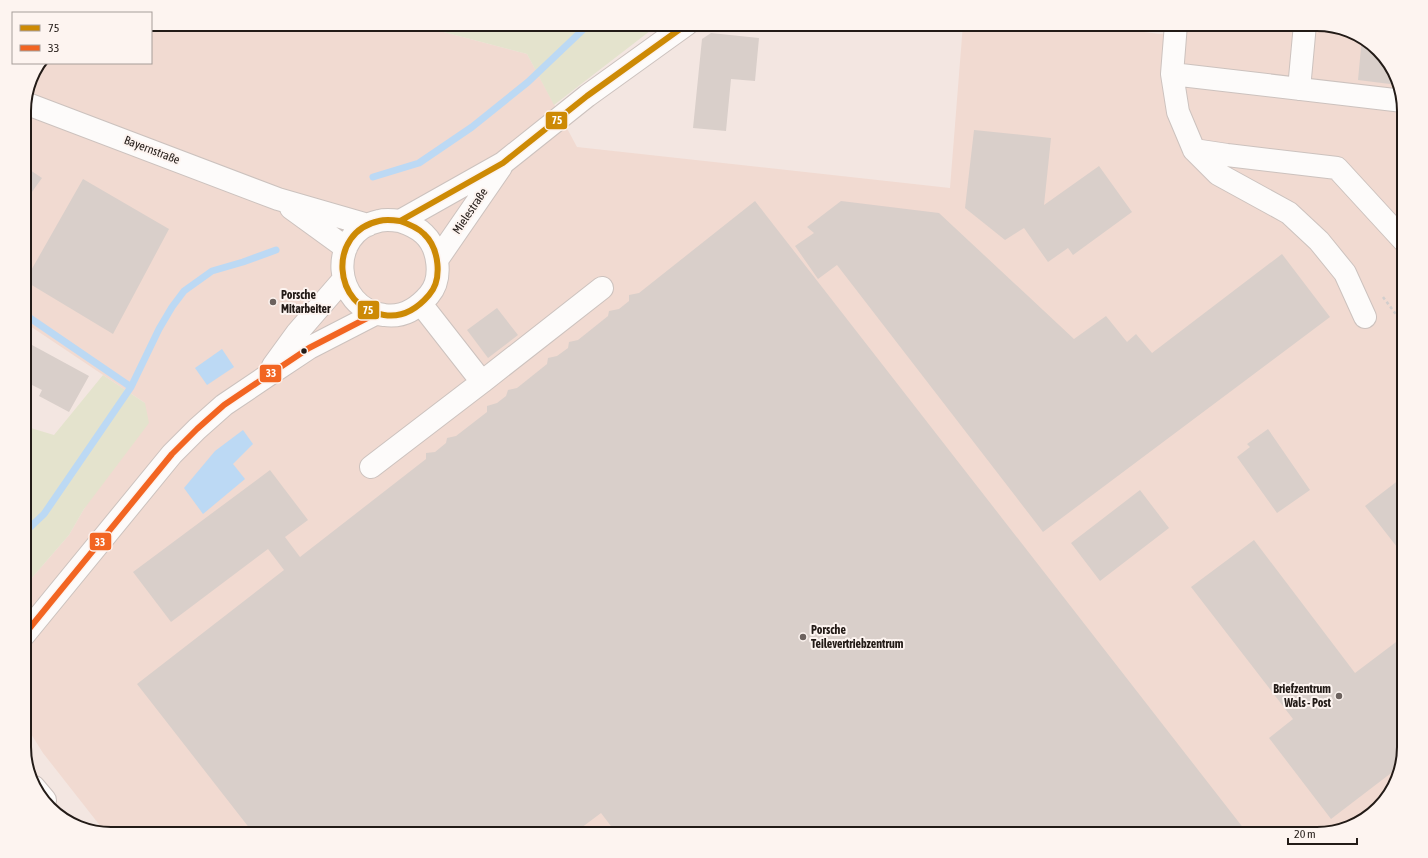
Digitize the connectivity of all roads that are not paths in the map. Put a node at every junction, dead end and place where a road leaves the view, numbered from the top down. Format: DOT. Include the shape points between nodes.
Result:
graph roads {
  1 [pos="677,31"];
  2 [pos="1175,31"];
  3 [pos="1304,31"];
  4 [pos="1172,74"];
  5 [pos="1299,89"];
  6 [pos="1396,100"];
  7 [pos="31,105"];
  8 [pos="1194,150"];
  9 [pos="503,163"];
  10 [pos="278,199"];
  11 [pos="400,221"];
  12 [pos="368,225"];
  13 [pos="1397,233"];
  14 [pos="346,248"];
  15 [pos="437,260"];
  16 [pos="343,280"];
  17 [pos="602,288"];
  18 [pos="421,304"];
  19 [pos="375,314"];
  20 [pos="1365,317"];
  21 [pos="266,376"];
  22 [pos="482,382"];
  23 [pos="371,467"];
  24 [pos="31,627"];
  1 -- 9 [label="street, Mielestraße" via="587,96"];
  2 -- 4 [label="street"];
  3 -- 5 [label="street"];
  4 -- 5 [label="street"];
  4 -- 8 [label="street" via="1178,112"];
  5 -- 6 [label="street"];
  7 -- 10 [label="street, Bayernstraße"];
  8 -- 13 [label="street" via="1337,168"];
  8 -- 20 [label="street" via="1218,174 1289,213 1319,241 1344,273"];
  9 -- 11 [label="street, Mielestraße"];
  9 -- 15 [label="street, Mielestraße"];
  10 -- 12 [label="street, Bayernstraße"];
  10 -- 14 [label="street, Bayernstraße"];
  11 -- 12 [label="street, Mielestraße" via="378,221"];
  11 -- 15 [label="street, Mielestraße" via="414,226 425,235 433,246"];
  12 -- 14 [label="street, Mielestraße" via="359,230"];
  14 -- 16 [label="street, Mielestraße" via="342,264"];
  15 -- 18 [label="street, Mielestraße" via="437,276 432,292"];
  16 -- 19 [label="street, Mielestraße" via="353,298"];
  16 -- 21 [label="street" via="297,333"];
  17 -- 22 [label="street"];
  18 -- 19 [label="street, Mielestraße" via="407,312 391,316"];
  18 -- 22 [label="street"];
  19 -- 21 [label="street" via="309,348"];
  21 -- 24 [label="street" via="224,405 197,428"];
  22 -- 23 [label="street"];
}
